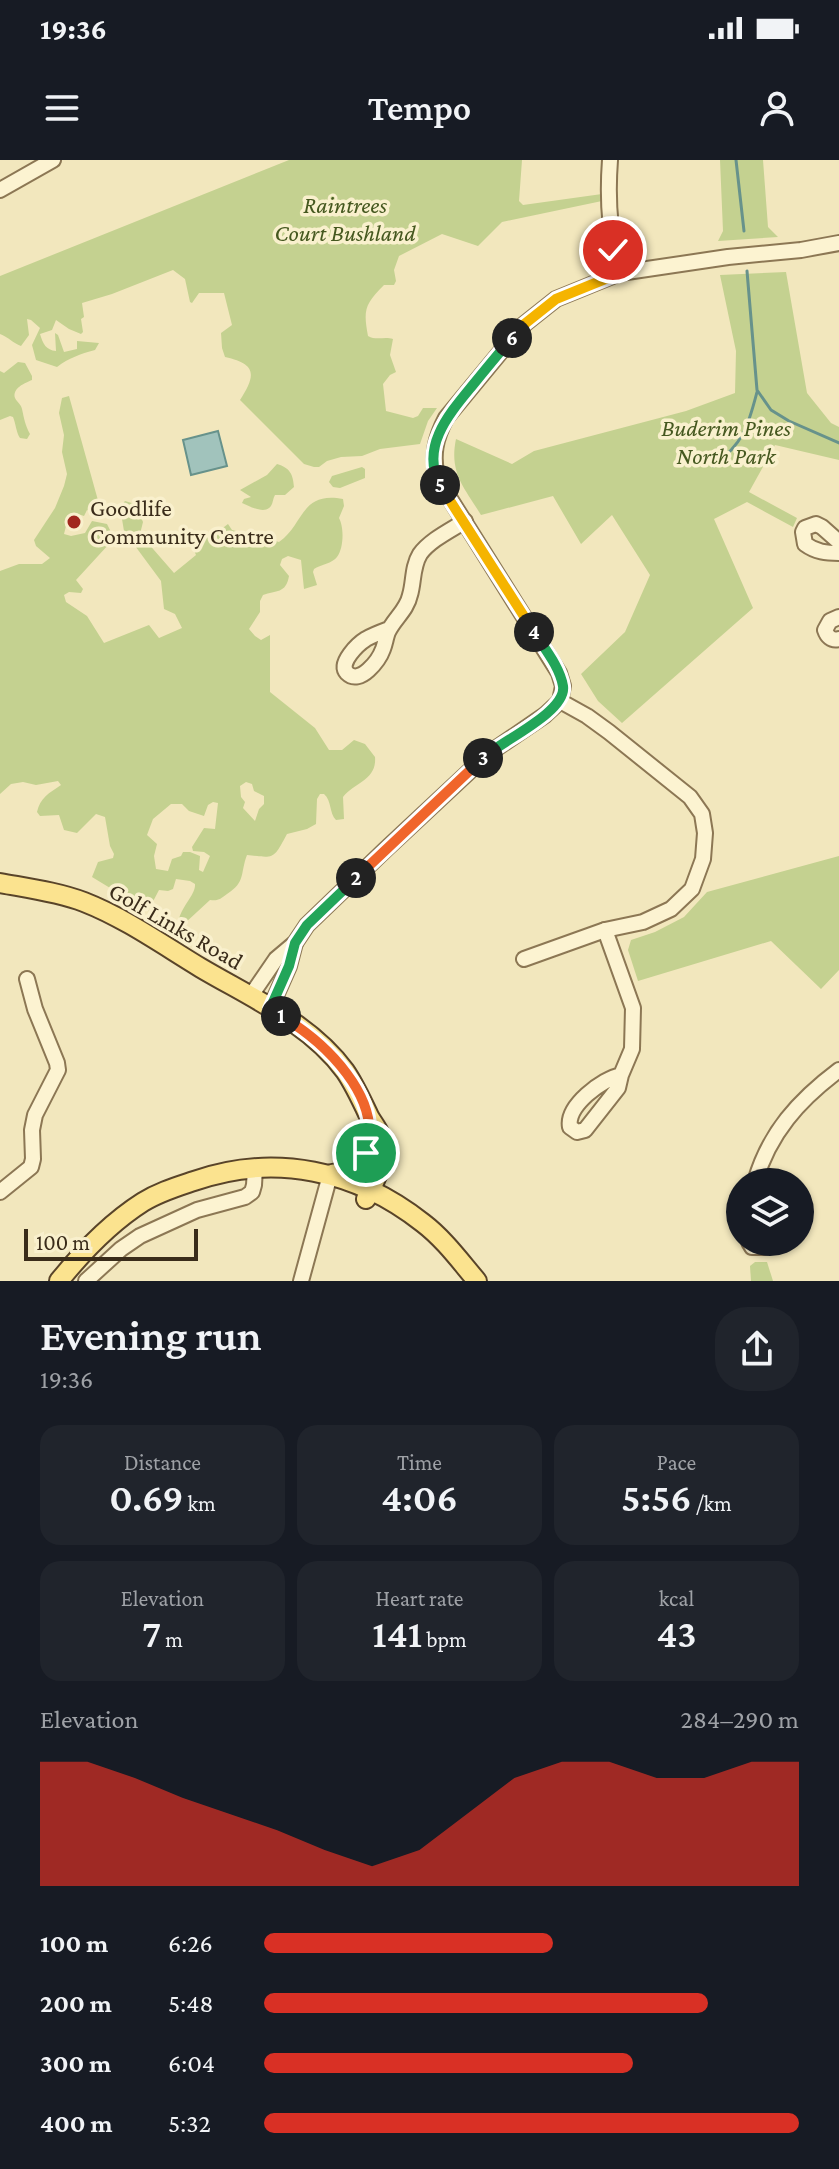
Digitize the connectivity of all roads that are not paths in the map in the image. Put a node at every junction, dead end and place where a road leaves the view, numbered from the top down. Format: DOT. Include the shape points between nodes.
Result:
graph roads {
  1 [pos="53,160"];
  2 [pos="610,160"];
  3 [pos="0,190"];
  4 [pos="839,243"];
  5 [pos="620,273"];
  6 [pos="465,521"];
  7 [pos="839,542"];
  8 [pos="839,553"];
  9 [pos="839,617"];
  10 [pos="389,629"];
  11 [pos="839,639"];
  12 [pos="560,701"];
  13 [pos="0,883"];
  14 [pos="605,930"];
  15 [pos="295,943"];
  16 [pos="524,959"];
  17 [pos="27,979"];
  18 [pos="250,997"];
  19 [pos="270,1009"];
  20 [pos="839,1070"];
  21 [pos="621,1075"];
  22 [pos="376,1148"];
  23 [pos="760,1168"];
  24 [pos="255,1172"];
  25 [pos="328,1180"];
  26 [pos="0,1192"];
  27 [pos="365,1193"];
  28 [pos="411,1214"];
  29 [pos="59,1281"];
  30 [pos="86,1281"];
  31 [pos="301,1281"];
  32 [pos="465,1281"];
  33 [pos="477,1281"];
  1 -- 3 [label="street"];
  2 -- 5 [label="street" via="607,196"];
  4 -- 5 [label="street"];
  5 -- 6 [label="street" via="556,299 522,326 446,418 433,460 443,490"];
  6 -- 10 [label="street" via="421,553 410,597"];
  6 -- 12 [label="street" via="559,673"];
  7 -- 8 [label="street" via="816,524 803,532 812,549"];
  9 -- 11 [label="street" via="825,630"];
  12 -- 14 [label="street" via="609,732 690,797 702,814 703,859 692,889 657,916"];
  12 -- 15 [label="street" via="488,754 307,925"];
  13 -- 18 [label="main road, Golf Links Road" via="104,911"];
  14 -- 16 [label="street"];
  14 -- 21 [label="street" via="633,1008 632,1049"];
  15 -- 18 [label="street" via="276,959"];
  15 -- 19 [label="street"];
  17 -- 26 [label="street" via="58,1070 35,1115 31,1167"];
  18 -- 19 [label="main road, Golf Links Road"];
  19 -- 22 [label="main road, Golf Links Road" via="330,1053 379,1131 382,1142"];
  20 -- 23 [label="street" via="782,1124"];
  22 -- 25 [label="main road" via="350,1171"];
  22 -- 27 [label="main road"];
  22 -- 28 [label="main road, Golf Links Road" via="392,1188"];
  24 -- 25 [label="main road" via="295,1169"];
  24 -- 29 [label="main road" via="213,1174 160,1193 115,1222"];
  24 -- 30 [label="street" via="252,1192 245,1197 197,1210 140,1236"];
  25 -- 27 [label="main road"];
  25 -- 31 [label="street"];
  27 -- 28 [label="main road"];
  27 -- 32 [label="main road" via="426,1239"];
  28 -- 33 [label="main road"];
}
